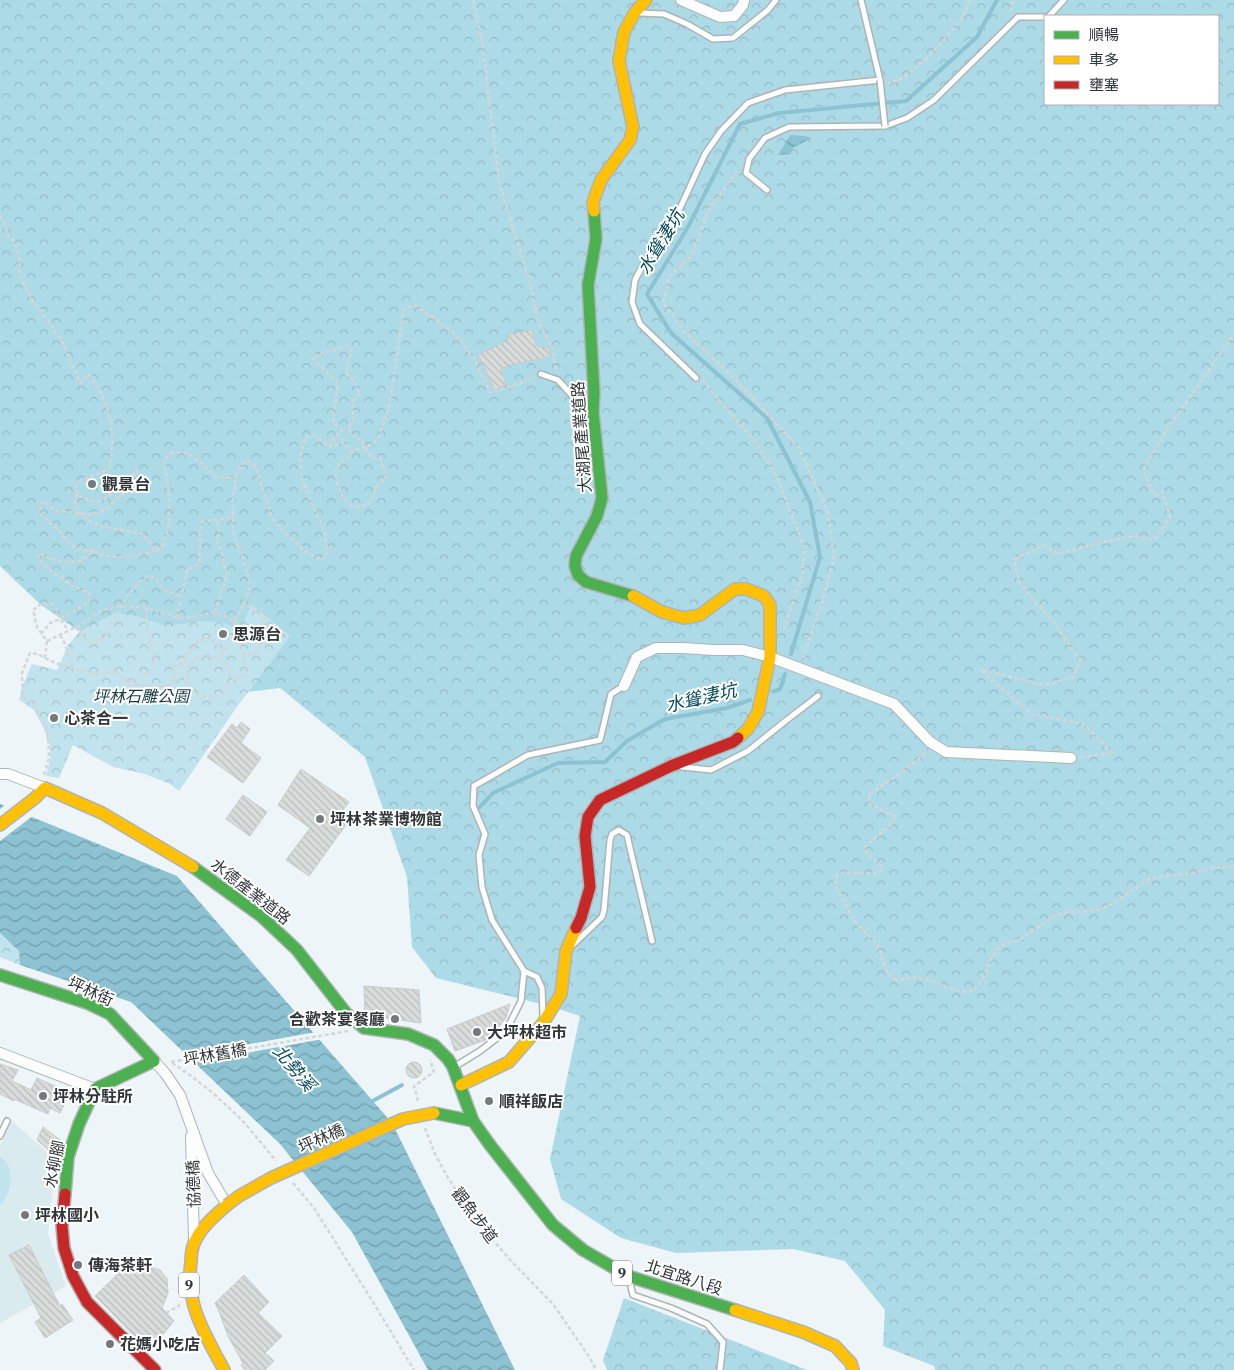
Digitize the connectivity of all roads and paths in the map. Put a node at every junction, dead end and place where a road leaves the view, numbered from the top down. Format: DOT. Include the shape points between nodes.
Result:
graph roads {
  1 [pos="473,0"];
  2 [pos="646,0"];
  3 [pos="681,0"];
  4 [pos="744,0"];
  5 [pos="776,0"];
  6 [pos="861,0"];
  7 [pos="970,0"];
  8 [pos="1013,0"];
  9 [pos="1064,0"];
  10 [pos="635,12"];
  11 [pos="1051,15"];
  12 [pos="1010,17"];
  13 [pos="1044,17"];
  14 [pos="880,80"];
  15 [pos="885,84"];
  16 [pos="884,126"];
  17 [pos="739,168"];
  18 [pos="768,190"];
  19 [pos="0,216"];
  20 [pos="1234,334"];
  21 [pos="542,374"];
  22 [pos="698,376"];
  23 [pos="558,380"];
  24 [pos="593,412"];
  25 [pos="330,447"];
  26 [pos="364,447"];
  27 [pos="352,451"];
  28 [pos="236,477"];
  29 [pos="77,493"];
  30 [pos="81,514"];
  31 [pos="234,514"];
  32 [pos="217,520"];
  33 [pos="94,551"];
  34 [pos="157,551"];
  35 [pos="181,596"];
  36 [pos="244,603"];
  37 [pos="120,606"];
  38 [pos="146,608"];
  39 [pos="215,612"];
  40 [pos="177,618"];
  41 [pos="60,619"];
  42 [pos="236,621"];
  43 [pos="78,626"];
  44 [pos="68,630"];
  45 [pos="238,631"];
  46 [pos="41,634"];
  47 [pos="60,635"];
  48 [pos="782,636"];
  49 [pos="47,641"];
  50 [pos="261,645"];
  51 [pos="244,656"];
  52 [pos="770,657"];
  53 [pos="45,658"];
  54 [pos="220,658"];
  55 [pos="180,664"];
  56 [pos="73,667"];
  57 [pos="189,667"];
  58 [pos="800,668"];
  59 [pos="124,680"];
  60 [pos="175,680"];
  61 [pos="230,680"];
  62 [pos="188,681"];
  63 [pos="624,686"];
  64 [pos="818,696"];
  65 [pos="930,742"];
  66 [pos="1072,758"];
  67 [pos="671,766"];
  68 [pos="0,774"];
  69 [pos="43,786"];
  70 [pos="0,825"];
  71 [pos="1234,866"];
  72 [pos="652,941"];
  73 [pos="566,951"];
  74 [pos="524,971"];
  75 [pos="0,975"];
  76 [pos="543,1024"];
  77 [pos="348,1031"];
  78 [pos="434,1045"];
  79 [pos="0,1054"];
  80 [pos="154,1061"];
  81 [pos="453,1067"];
  82 [pos="461,1085"];
  83 [pos="96,1089"];
  84 [pos="418,1103"];
  85 [pos="7,1121"];
  86 [pos="474,1121"];
  87 [pos="191,1125"];
  88 [pos="424,1127"];
  89 [pos="0,1136"];
  90 [pos="278,1164"];
  91 [pos="290,1179"];
  92 [pos="227,1205"];
  93 [pos="194,1243"];
  94 [pos="628,1276"];
  95 [pos="155,1370"];
  96 [pos="224,1370"];
  97 [pos="414,1370"];
  98 [pos="596,1370"];
  99 [pos="720,1370"];
  100 [pos="853,1370"];
  1 -- 23 [label="path" via="483,47 500,182 540,324 552,346"];
  2 -- 10 [label="street, 大湖尾產業道路"];
  3 -- 4 [label="street" via="720,17 734,16"];
  5 -- 10 [label="lane" via="733,38 713,39 664,14"];
  6 -- 14 [label="lane"];
  7 -- 15 [label="path" via="964,13 917,67"];
  8 -- 12 [label="path"];
  9 -- 11 [label="lane"];
  10 -- 24 [label="street, 大湖尾產業道路" via="624,32 619,61 633,128 630,140 601,180 593,202 596,239 588,285"];
  13 -- 16 [label="lane" via="1018,17 934,100 907,118"];
  14 -- 16 [label="lane, bridge"];
  14 -- 22 [label="lane" via="785,90 748,103 704,154 669,232 646,259 635,280 632,302 640,324"];
  16 -- 18 [label="lane" via="789,127 765,138 749,159 746,173"];
  17 -- 58 [label="path" via="708,212 692,255 669,277 663,303 686,334 734,379 798,448 828,513 834,556"];
  19 -- 29 [label="path" via="14,241 20,260 19,271 32,300 60,337 80,383 89,374 110,413 113,434 109,469 78,482"];
  20 -- 66 [label="path" via="1167,430 1144,470 1154,496 1163,492 1170,517 1154,540 1133,536 1057,554 1045,545 1014,559 1020,584 1052,620 1080,660 1073,677 1045,685 981,670 1031,714 1083,724 1113,753"];
  21 -- 23 [label="lane"];
  21 -- 26 [label="path" via="491,393 473,357 454,332 415,306 404,309 389,406 378,439"];
  22 -- 48 [label="path" via="755,441 777,477 804,547 803,572"];
  23 -- 24 [label="lane" via="578,402"];
  24 -- 52 [label="street, 大湖尾產業道路" via="602,498 597,516 576,556 574,566 578,575 586,582 635,596 662,612 684,618 700,615 735,589 757,592 770,605"];
  25 -- 26 [label="path" via="342,431 334,423 333,416 338,396 337,382 312,358 349,346 352,352 347,375 361,393 353,401 349,428"];
  25 -- 27 [label="path" via="343,442"];
  25 -- 28 [label="path" via="316,436 308,436 301,452 304,486 327,545 327,556 322,559 304,550 272,517 255,465 248,461"];
  26 -- 27 [label="path"];
  26 -- 27 [label="path" via="371,458 380,458 386,476 385,482 378,483 371,501 355,507 342,495 335,472"];
  28 -- 31 [label="path"];
  28 -- 34 [label="path" via="215,476 193,456 182,452 170,454 164,462 168,482 168,521 164,544"];
  29 -- 30 [label="path" via="76,504"];
  29 -- 30 [label="path" via="86,500 102,500 134,478 136,470 140,476 135,488 108,507 98,513"];
  30 -- 33 [label="path" via="57,511 44,501 40,507 41,515 77,549"];
  30 -- 34 [label="path" via="96,524 143,534"];
  31 -- 32 [label="path"];
  31 -- 36 [label="path" via="234,535 247,568 249,585"];
  32 -- 35 [label="path" via="202,522 199,564 187,569"];
  32 -- 39 [label="path" via="220,533 216,540 227,574"];
  33 -- 34 [label="path" via="123,558"];
  33 -- 41 [label="path" via="80,561 70,562 38,554 43,565 90,595 89,602"];
  35 -- 37 [label="path" via="164,590 155,578 148,576"];
  35 -- 40 [label="path"];
  36 -- 42 [label="path"];
  36 -- 50 [label="path" via="266,620 268,630"];
  37 -- 38 [label="path"];
  37 -- 43 [label="path" via="103,610"];
  37 -- 43 [label="path" via="104,639 92,644 84,638"];
  38 -- 40 [label="path"];
  38 -- 59 [label="path" via="146,629 151,636 149,645 154,648 155,659 150,672"];
  39 -- 40 [label="path"];
  39 -- 42 [label="path"];
  41 -- 44 [label="path"];
  41 -- 46 [label="path" via="50,623"];
  41 -- 46 [label="path" via="52,604 41,604 33,610"];
  42 -- 45 [label="path"];
  43 -- 44 [label="path"];
  44 -- 47 [label="path"];
  45 -- 50 [label="path"];
  45 -- 51 [label="path"];
  46 -- 49 [label="path"];
  47 -- 49 [label="path"];
  47 -- 56 [label="path"];
  49 -- 53 [label="path"];
  50 -- 51 [label="path" via="253,654"];
  51 -- 61 [label="path" via="246,676"];
  52 -- 58 [label="street"];
  52 -- 63 [label="street" via="743,650 656,648 637,657"];
  52 -- 67 [label="street, 大湖尾產業道路" via="758,712 748,728 733,742"];
  53 -- 56 [label="path"];
  53 -- 69 [label="path" via="30,653 22,674 23,697 34,704 48,733 49,758"];
  54 -- 55 [label="path" via="225,649 212,638 199,640"];
  54 -- 57 [label="path" via="197,657"];
  54 -- 61 [label="path" via="229,669"];
  55 -- 57 [label="path"];
  55 -- 60 [label="path" via="172,668"];
  56 -- 59 [label="path" via="98,674 116,672"];
  57 -- 62 [label="path"];
  58 -- 65 [label="street" via="894,704"];
  59 -- 60 [label="path" via="130,685 152,687 169,685"];
  60 -- 62 [label="path"];
  61 -- 62 [label="path" via="228,689 211,697 200,696"];
  63 -- 74 [label="lane" via="611,694 600,740 528,755 474,786 473,806 485,834 479,856 482,887 492,920"];
  64 -- 67 [label="lane" via="748,751 711,770"];
  65 -- 66 [label="street" via="946,752"];
  65 -- 71 [label="path" via="926,752 914,763 869,794 870,804 896,817 864,850 878,862 881,870 876,873 843,872 835,880 855,922 877,944 892,978 916,977 954,990 972,991 979,985 997,950 1004,944 1019,940 1056,915 1101,909 1157,877"];
  67 -- 73 [label="street, 大湖尾產業道路" via="600,800 588,816 585,836 590,887"];
  68 -- 69 [label="street, 水德產業道路"];
  69 -- 70 [label="street" via="35,798"];
  69 -- 78 [label="street, 水德產業道路" via="102,813 185,862 261,916 297,950 346,1013 364,1028 408,1034"];
  72 -- 73 [label="lane" via="626,835 619,830 612,834 610,840 602,917"];
  73 -- 76 [label="street, 大湖尾產業道路" via="560,994"];
  74 -- 76 [label="lane" via="537,977 542,988"];
  74 -- 81 [label="lane" via="521,1001 506,1031"];
  75 -- 80 [label="street, 坪林街" via="87,1003 110,1014"];
  76 -- 82 [label="street, 大湖尾產業道路" via="509,1062"];
  77 -- 90 [label="path, 坪林舊橋" via="170,1062 223,1102"];
  78 -- 81 [label="street, 水德產業道路"];
  78 -- 84 [label="path" via="430,1059 434,1072 414,1086"];
  79 -- 83 [label="street"];
  80 -- 83 [label="street"];
  80 -- 87 [label="street, 協德橋" via="180,1095"];
  81 -- 82 [label="street, 水德產業道路"];
  82 -- 86 [label="street, 水德產業道路"];
  83 -- 95 [label="street, 水柳腳" via="68,1157 62,1226 64,1248 73,1276 87,1302"];
  85 -- 89 [label="lane"];
  86 -- 92 [label="street, 坪林橋 / 9, bridge" via="434,1113 402,1119 271,1178"];
  86 -- 94 [label="street, 北宜路八段 / 9" via="554,1225 582,1250"];
  87 -- 92 [label="street, 協德橋" via="208,1173"];
  87 -- 93 [label="street, 協德橋"];
  88 -- 98 [label="path, 觀魚步道" via="435,1154 471,1214 553,1304"];
  91 -- 97 [label="path" via="314,1208"];
  92 -- 93 [label="street, 9" via="206,1225"];
  93 -- 96 [label="street, 9" via="190,1298"];
  94 -- 99 [label="lane" via="633,1295 706,1324 723,1342"];
  94 -- 100 [label="street, 北宜路八段 / 9" via="803,1332 835,1346 851,1363"];
}
